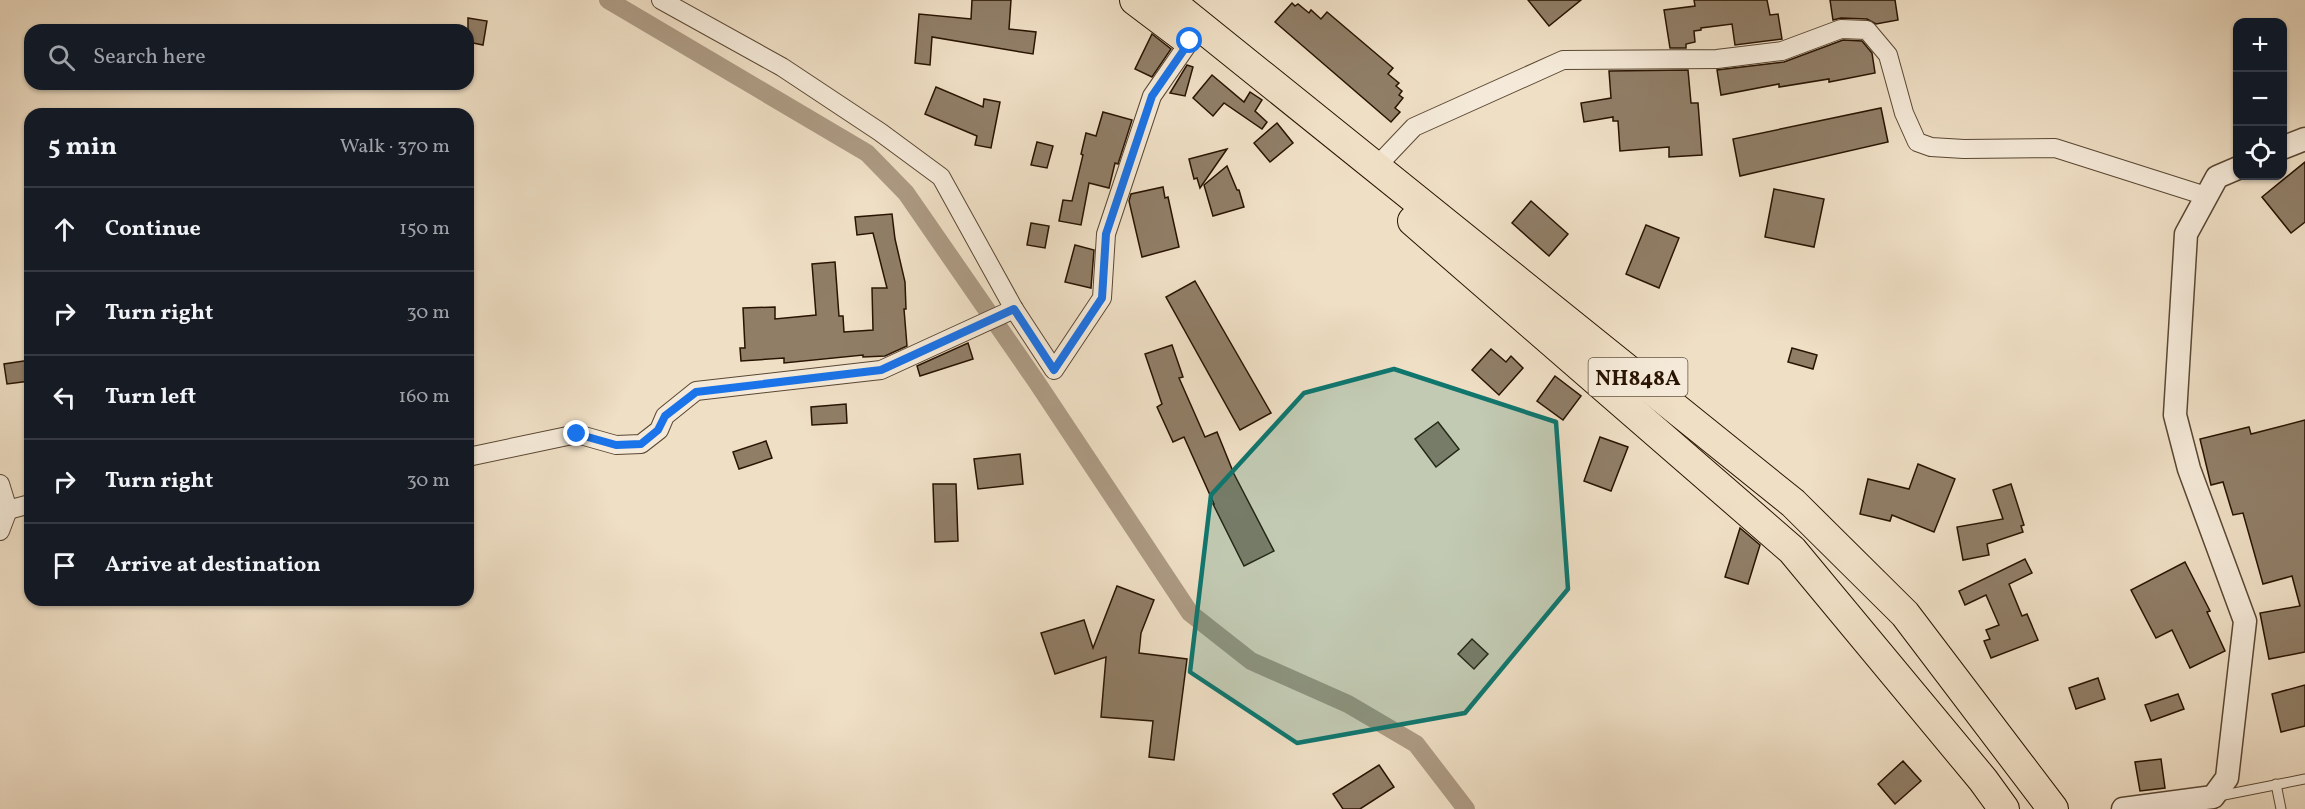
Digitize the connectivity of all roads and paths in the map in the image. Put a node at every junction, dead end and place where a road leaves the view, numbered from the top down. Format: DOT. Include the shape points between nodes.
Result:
graph roads {
  1 [pos="661,0"];
  2 [pos="1135,0"];
  3 [pos="1168,0"];
  4 [pos="1190,41"];
  5 [pos="2305,138"];
  6 [pos="2287,146"];
  7 [pos="1376,167"];
  8 [pos="2233,170"];
  9 [pos="2206,196"];
  10 [pos="1014,309"];
  11 [pos="474,456"];
  12 [pos="0,484"];
  13 [pos="24,506"];
  14 [pos="8,510"];
  15 [pos="0,531"];
  16 [pos="2305,778"];
  17 [pos="2276,784"];
  18 [pos="2213,797"];
  19 [pos="2004,809"];
  20 [pos="2053,809"];
  21 [pos="2123,809"];
  22 [pos="2280,809"];
  1 -- 10 [label="street" via="782,67 941,177"];
  2 -- 4 [label="highway, NH848A"];
  3 -- 7 [label="highway, NH848A"];
  4 -- 10 [label="street" via="1152,96 1106,234 1102,298 1054,370"];
  4 -- 19 [label="highway, NH848A" via="1310,132 1792,550"];
  5 -- 6 [label="street"];
  7 -- 9 [label="street" via="1414,127 1563,60 1717,59 1782,51 1841,29 1867,30 1888,55 1904,113 1917,142 1931,147 2055,148"];
  7 -- 20 [label="highway, NH848A" via="1793,503 1905,614"];
  8 -- 9 [label="street" via="2217,177"];
  9 -- 18 [label="street" via="2186,234 2175,415 2189,469 2245,621 2227,778"];
  10 -- 11 [label="street" via="881,370 696,392 665,416 658,430 641,444 616,445 577,434"];
  12 -- 14 [label="street"];
  13 -- 14 [label="street"];
  14 -- 15 [label="street"];
  16 -- 17 [label="lane"];
  17 -- 18 [label="lane"];
  17 -- 22 [label="lane"];
  18 -- 21 [label="street"];
}
